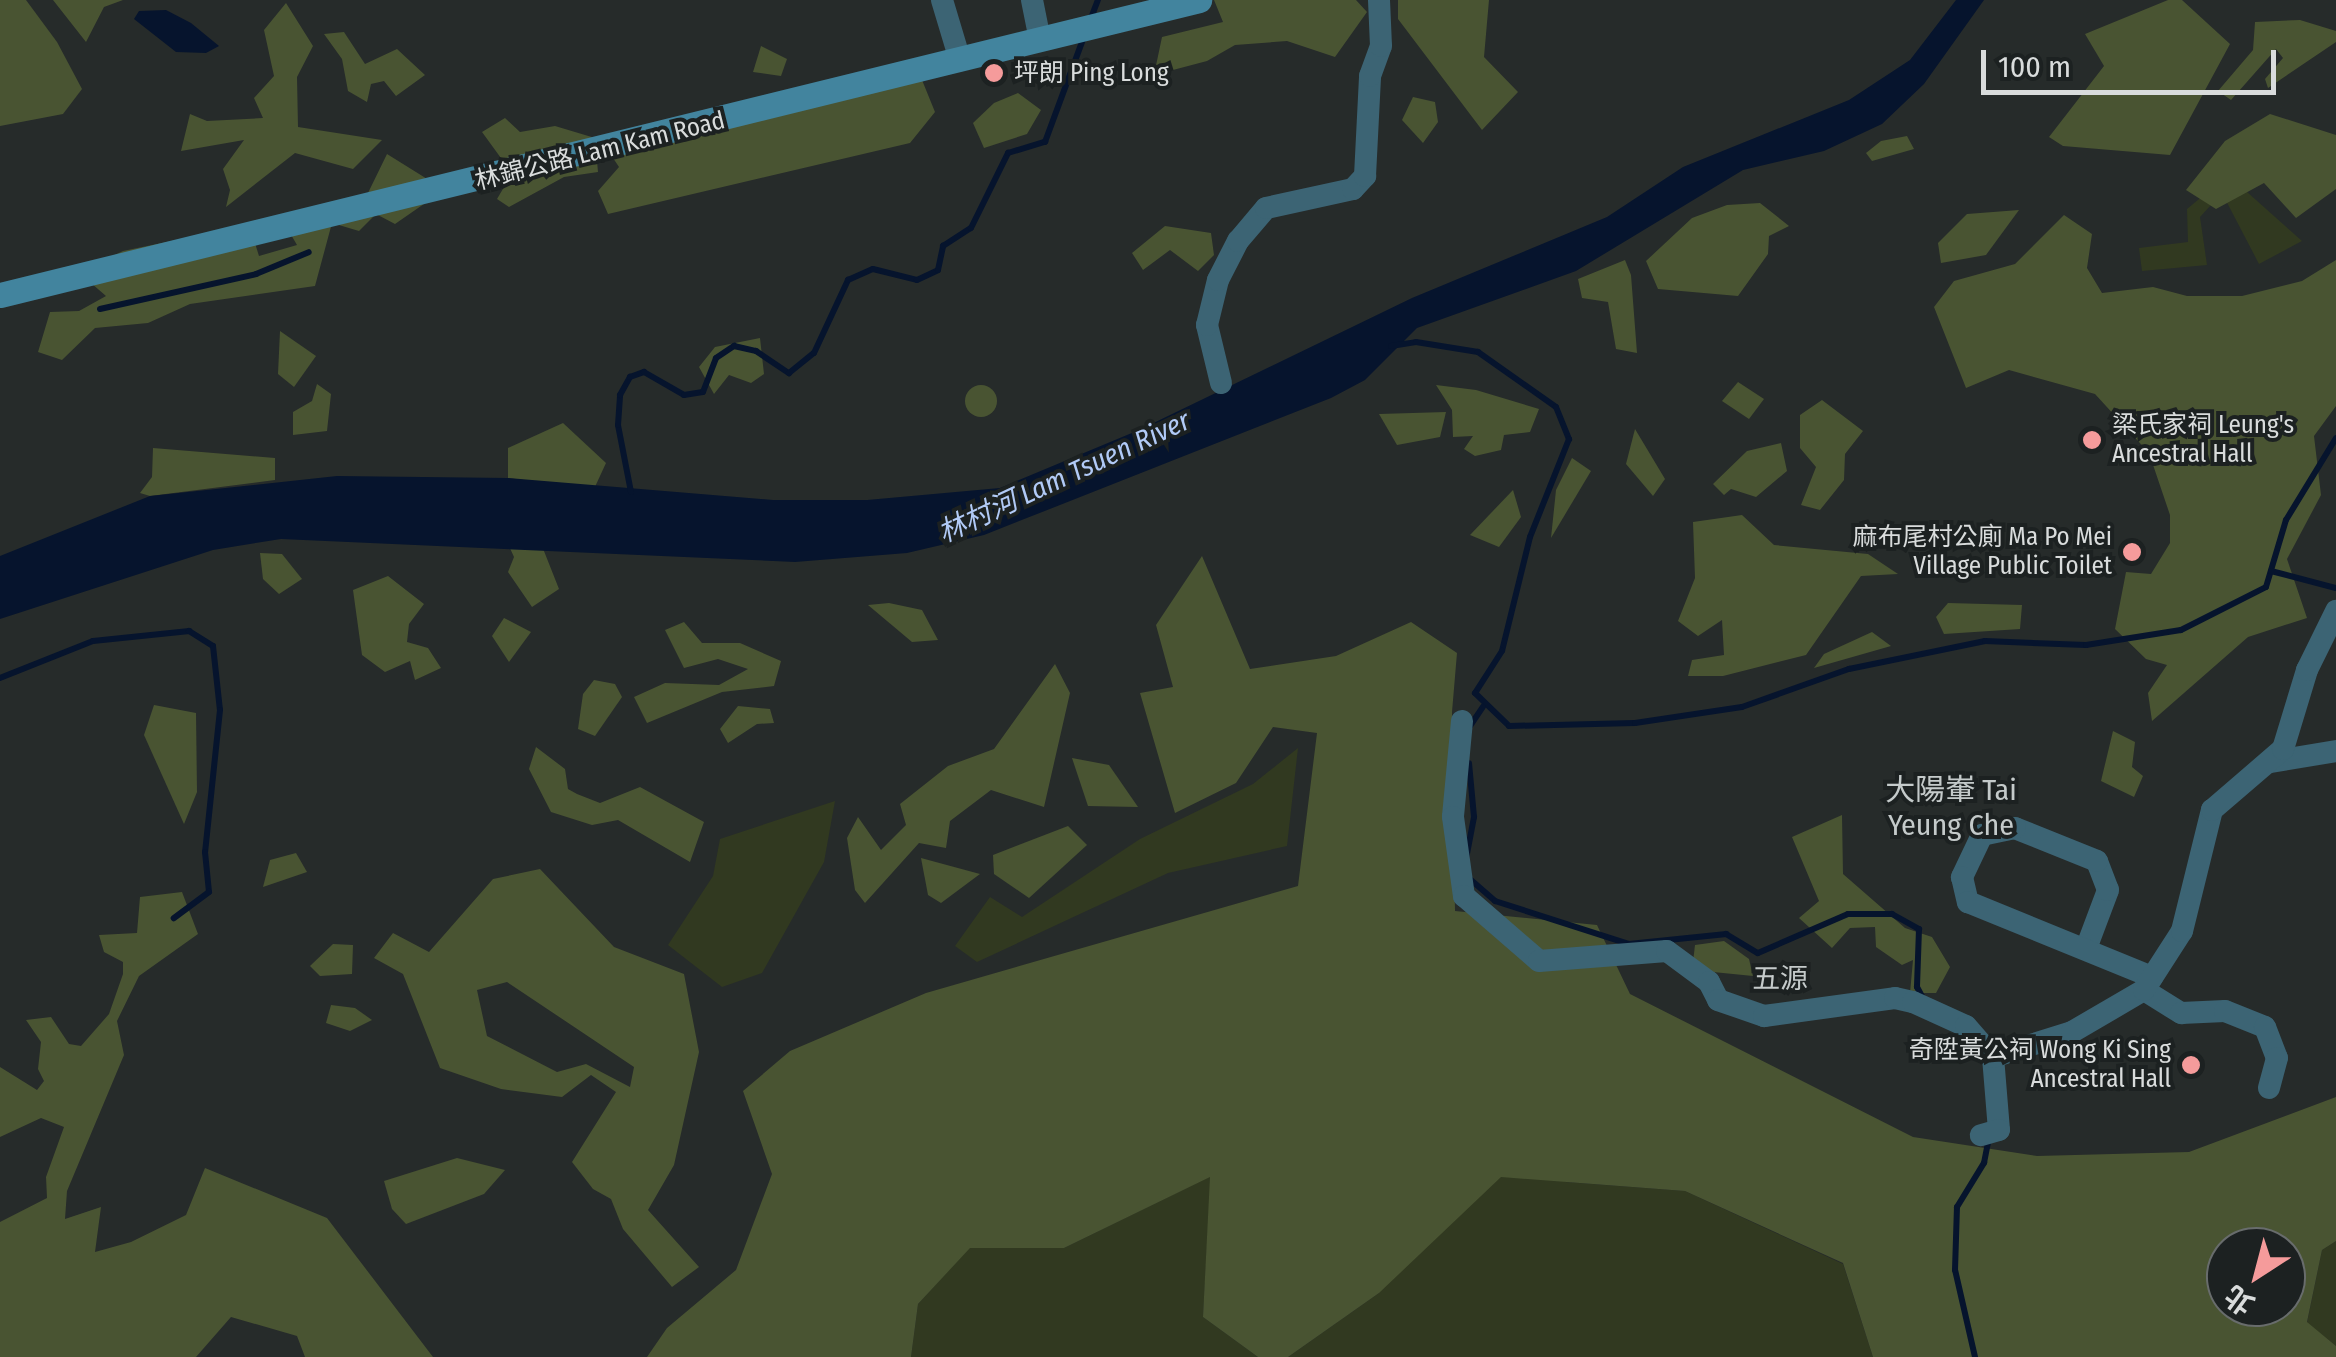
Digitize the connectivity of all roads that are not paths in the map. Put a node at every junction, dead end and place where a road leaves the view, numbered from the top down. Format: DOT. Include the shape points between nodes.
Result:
graph roads {
  1 [pos="942,0"];
  2 [pos="1032,0"];
  3 [pos="1199,0"];
  4 [pos="1379,0"];
  5 [pos="1051,37"];
  6 [pos="960,60"];
  7 [pos="0,295"];
  8 [pos="1221,383"];
  9 [pos="2336,611"];
  10 [pos="1462,721"];
  11 [pos="2336,751"];
  12 [pos="2271,762"];
  13 [pos="2087,946"];
  14 [pos="2148,983"];
  15 [pos="1993,1057"];
  16 [pos="2270,1088"];
  17 [pos="1981,1135"];
  1 -- 6 [label="street"];
  2 -- 5 [label="street"];
  3 -- 5 [label="main road, 林錦公路 Lam Kam Road"];
  4 -- 8 [label="street" via="1381,46 1370,76 1365,176 1354,189 1276,202 1244,232 1218,280 1207,325"];
  5 -- 6 [label="main road, 林錦公路 Lam Kam Road"];
  6 -- 7 [label="main road, 林錦公路 Lam Kam Road"];
  9 -- 12 [label="street" via="2307,670 2289,738"];
  10 -- 15 [label="street" via="1452,802 1464,896 1539,961 1667,950 1709,982 1718,1000 1764,1016 1905,999 1966,1026"];
  11 -- 12 [label="street"];
  12 -- 14 [label="street" via="2224,792 2212,810 2182,931"];
  13 -- 13 [label="street" via="2108,890 2097,861 2015,828 1982,835 1962,877 1968,902"];
  13 -- 14 [label="street"];
  14 -- 15 [label="street" via="2072,1032"];
  14 -- 16 [label="street" via="2180,1012 2225,1012 2265,1027 2277,1058"];
  15 -- 17 [label="street" via="1999,1130"];
}
